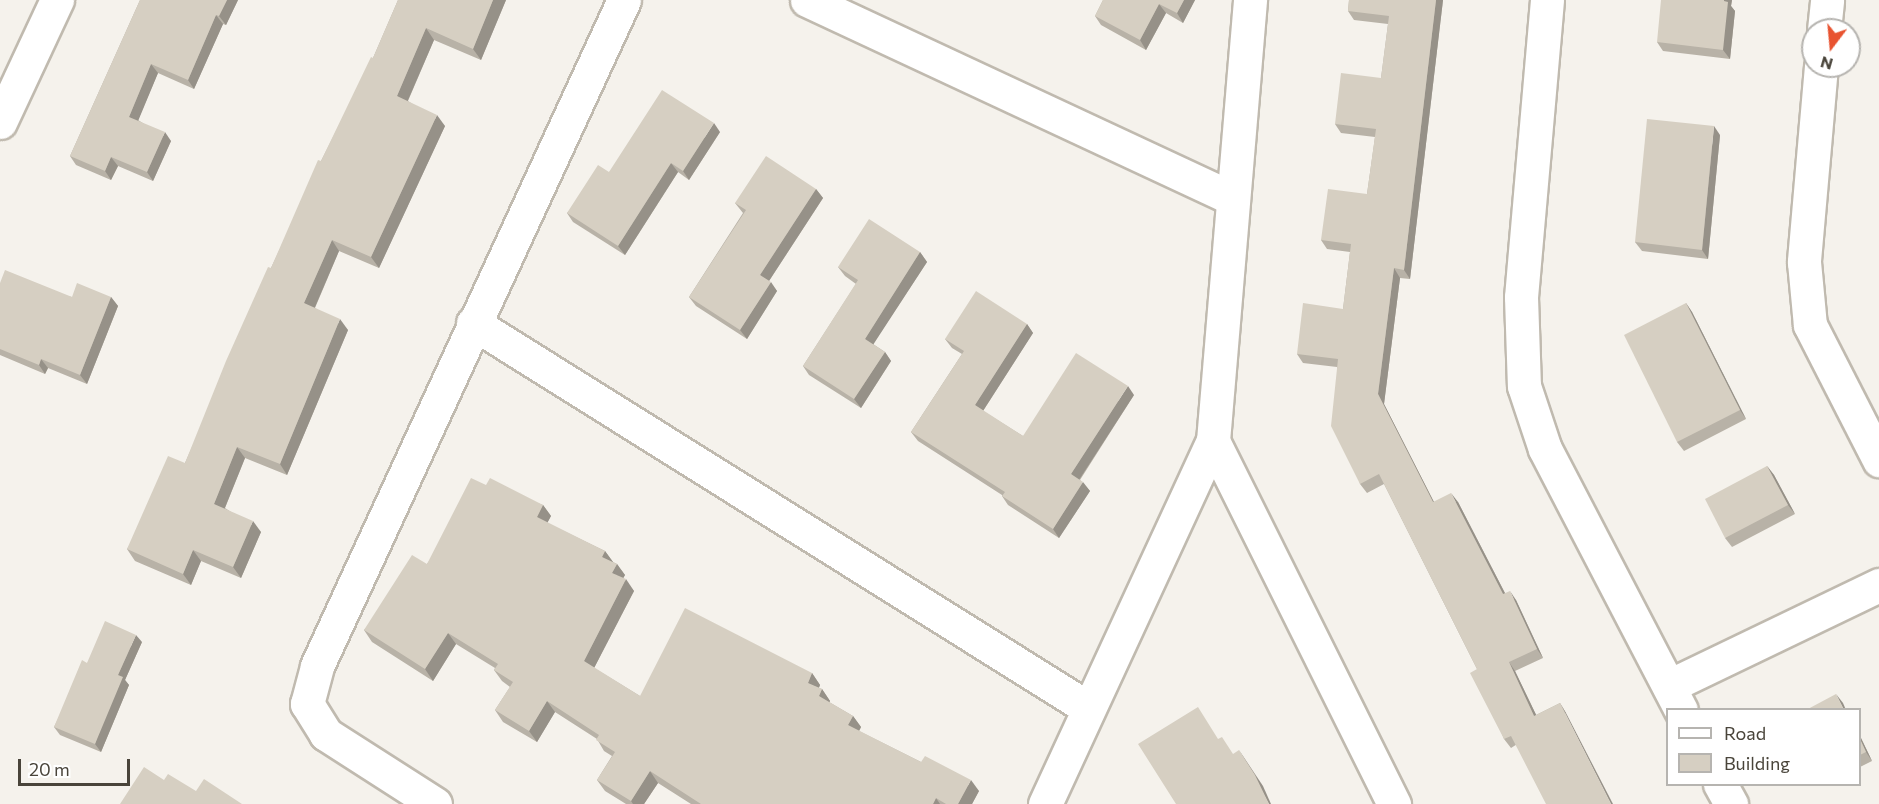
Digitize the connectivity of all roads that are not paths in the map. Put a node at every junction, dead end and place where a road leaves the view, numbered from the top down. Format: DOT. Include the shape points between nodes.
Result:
graph roads {
  1 [pos="57,0"];
  2 [pos="624,0"];
  3 [pos="807,0"];
  4 [pos="1250,0"];
  5 [pos="1547,0"];
  6 [pos="1827,0"];
  7 [pos="1825,18"];
  8 [pos="1820,78"];
  9 [pos="0,122"];
  10 [pos="1231,198"];
  11 [pos="473,323"];
  12 [pos="1213,441"];
  13 [pos="1879,460"];
  14 [pos="1879,585"];
  15 [pos="1675,698"];
  16 [pos="1088,708"];
  17 [pos="1721,786"];
  18 [pos="435,804"];
  19 [pos="1045,804"];
  20 [pos="1394,804"];
  21 [pos="1731,804"];
  1 -- 9 [label="street"];
  2 -- 11 [label="street"];
  3 -- 10 [label="street"];
  4 -- 10 [label="street"];
  5 -- 15 [label="street" via="1521,297 1524,386 1545,449"];
  6 -- 7 [label="street"];
  8 -- 13 [label="street" via="1804,262 1810,325"];
  10 -- 12 [label="street"];
  11 -- 16 [label="street"];
  11 -- 18 [label="street" via="317,666 307,704 326,734"];
  12 -- 16 [label="street"];
  12 -- 20 [label="street"];
  14 -- 15 [label="street"];
  16 -- 19 [label="street"];
  17 -- 21 [label="street"];
}
